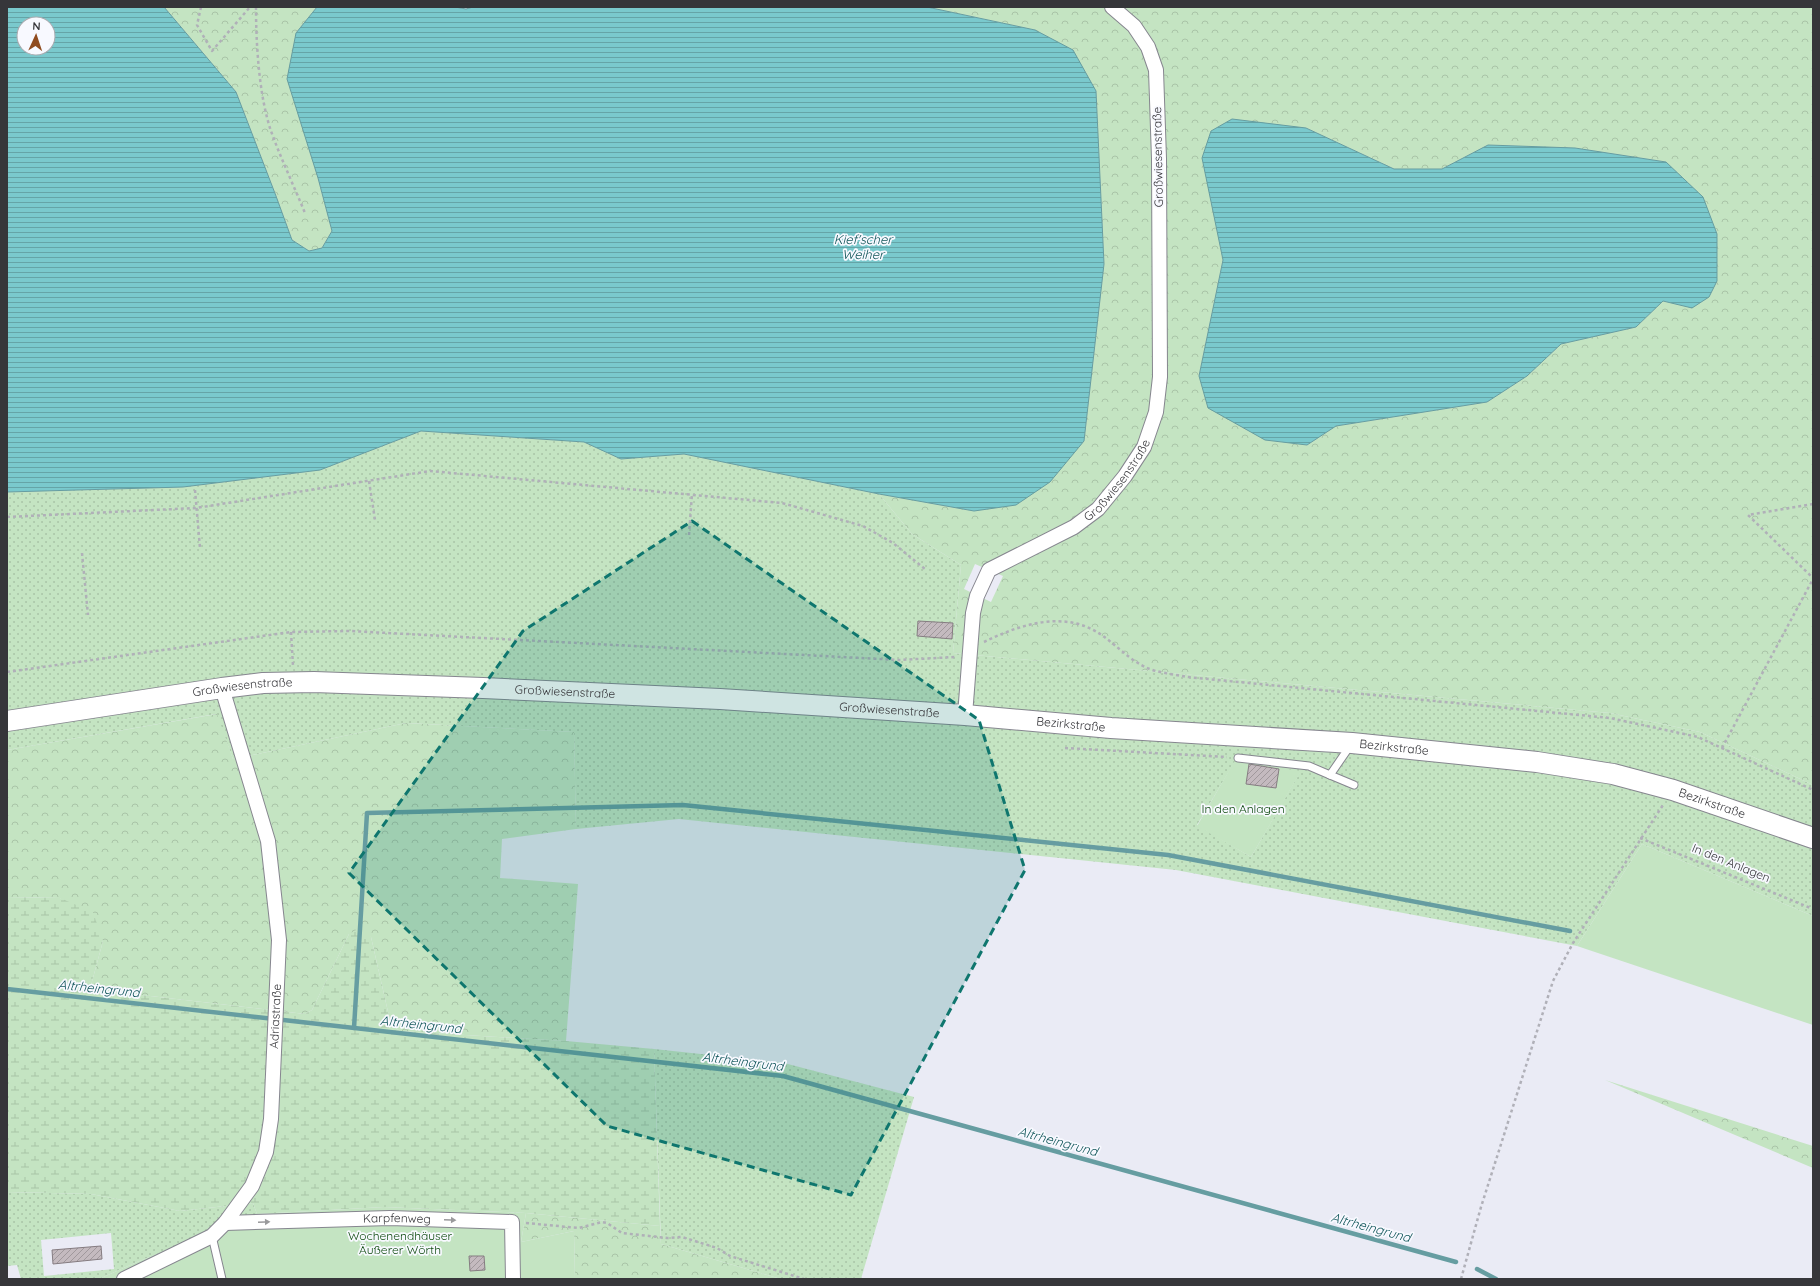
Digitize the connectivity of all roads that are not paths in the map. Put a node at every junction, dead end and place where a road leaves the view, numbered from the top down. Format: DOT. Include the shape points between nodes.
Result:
graph roads {
  1 [pos="1112,7"];
  2 [pos="222,688"];
  3 [pos="965,715"];
  4 [pos="7,721"];
  5 [pos="1352,742"];
  6 [pos="1238,758"];
  7 [pos="1330,775"];
  8 [pos="1354,785"];
  9 [pos="1813,838"];
  10 [pos="226,1223"];
  11 [pos="212,1236"];
  12 [pos="124,1279"];
  13 [pos="222,1279"];
  14 [pos="513,1279"];
  1 -- 3 [label="street, Großwiesenstraße" via="1134,26 1148,47 1156,70 1160,377 1156,412 1144,447 1125,476 1098,509 1074,527 989,570 977,596 973,613"];
  2 -- 3 [label="street, Großwiesenstraße" via="263,683 314,682 475,687"];
  2 -- 4 [label="street, Großwiesenstraße"];
  2 -- 10 [label="street, Adriastraße" via="268,841 279,940 271,1119 266,1152 252,1186"];
  3 -- 5 [label="street, Bezirkstraße" via="1111,728"];
  5 -- 7 [label="lane"];
  5 -- 9 [label="street, Bezirkstraße" via="1537,762 1613,774 1673,790"];
  6 -- 7 [label="lane" via="1309,766"];
  7 -- 8 [label="lane"];
  10 -- 11 [label="street, Adriastraße"];
  10 -- 14 [label="street, Karpfenweg, one-way" via="390,1218 512,1222"];
  11 -- 12 [label="street, Adriastraße"];
  11 -- 13 [label="lane"];
}
